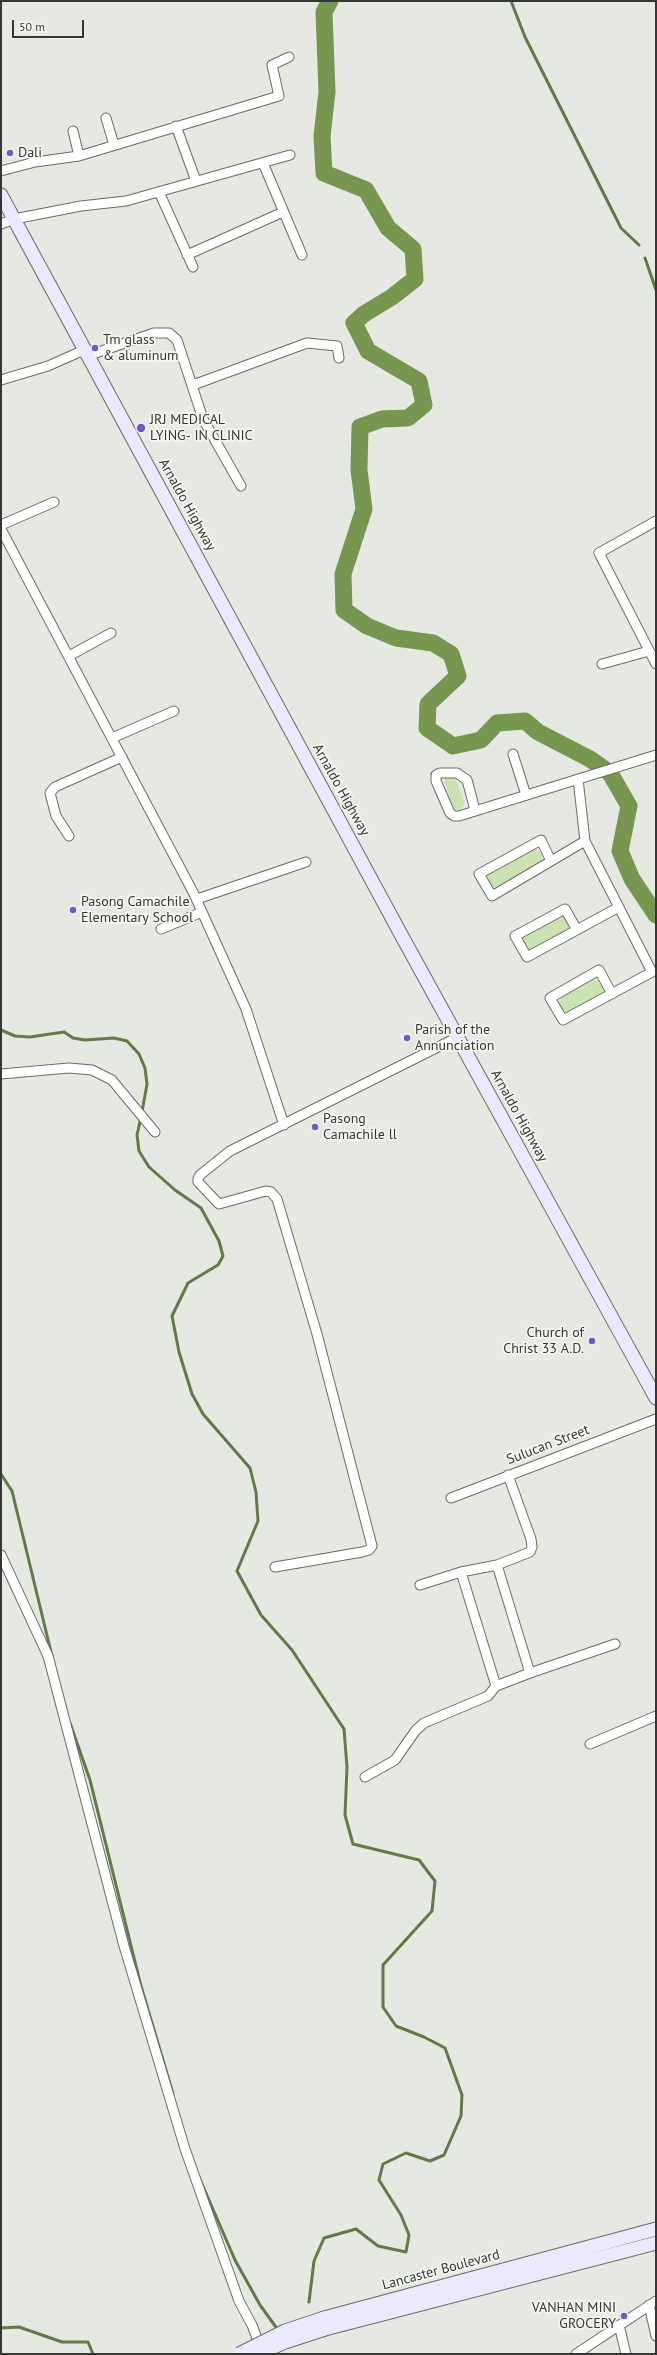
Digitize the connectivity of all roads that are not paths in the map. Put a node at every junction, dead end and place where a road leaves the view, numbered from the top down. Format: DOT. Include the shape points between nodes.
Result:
graph roads {
  1 [pos="289,57"];
  2 [pos="106,118"];
  3 [pos="176,126"];
  4 [pos="73,131"];
  5 [pos="114,145"];
  6 [pos="290,155"];
  7 [pos="79,156"];
  8 [pos="263,163"];
  9 [pos="1,171"];
  10 [pos="196,181"];
  11 [pos="159,192"];
  12 [pos="1,195"];
  13 [pos="283,212"];
  14 [pos="14,219"];
  15 [pos="1,224"];
  16 [pos="187,255"];
  17 [pos="302,255"];
  18 [pos="193,267"];
  19 [pos="86,353"];
  20 [pos="339,358"];
  21 [pos="1,380"];
  22 [pos="193,385"];
  23 [pos="241,486"];
  24 [pos="54,502"];
  25 [pos="656,521"];
  26 [pos="1,525"];
  27 [pos="1,530"];
  28 [pos="111,633"];
  29 [pos="649,651"];
  30 [pos="69,656"];
  31 [pos="602,664"];
  32 [pos="656,664"];
  33 [pos="174,711"];
  34 [pos="112,738"];
  35 [pos="513,754"];
  36 [pos="656,755"];
  37 [pos="122,757"];
  38 [pos="578,779"];
  39 [pos="526,795"];
  40 [pos="475,810"];
  41 [pos="69,836"];
  42 [pos="585,840"];
  43 [pos="551,861"];
  44 [pos="306,862"];
  45 [pos="196,899"];
  46 [pos="619,906"];
  47 [pos="202,912"];
  48 [pos="161,930"];
  49 [pos="577,930"];
  50 [pos="612,994"];
  51 [pos="458,1037"];
  52 [pos="1,1074"];
  53 [pos="284,1125"];
  54 [pos="154,1132"];
  55 [pos="656,1398"];
  56 [pos="656,1419"];
  57 [pos="508,1475"];
  58 [pos="451,1498"];
  59 [pos="1,1555"];
  60 [pos="497,1564"];
  61 [pos="275,1567"];
  62 [pos="461,1572"];
  63 [pos="420,1585"];
  64 [pos="615,1644"];
  65 [pos="530,1673"];
  66 [pos="496,1686"];
  67 [pos="656,1716"];
  68 [pos="590,1744"];
  69 [pos="365,1777"];
  70 [pos="656,2229"];
  71 [pos="656,2243"];
  72 [pos="652,2303"];
  73 [pos="325,2324"];
  74 [pos="619,2325"];
  75 [pos="656,2336"];
  76 [pos="590,2344"];
  77 [pos="240,2354"];
  78 [pos="258,2354"];
  79 [pos="262,2354"];
  80 [pos="576,2354"];
  81 [pos="592,2354"];
  82 [pos="626,2354"];
  1 -- 3 [label="street" via="272,65 279,96"];
  2 -- 5 [label="street"];
  3 -- 5 [label="street"];
  3 -- 10 [label="street"];
  4 -- 7 [label="street"];
  5 -- 7 [label="street"];
  6 -- 8 [label="street"];
  7 -- 9 [label="street" via="34,162"];
  8 -- 10 [label="street"];
  8 -- 13 [label="street"];
  10 -- 11 [label="street"];
  11 -- 14 [label="street" via="126,201 81,206"];
  11 -- 16 [label="street"];
  12 -- 14 [label="main road, Arnaldo Highway"];
  13 -- 16 [label="street"];
  13 -- 17 [label="street"];
  14 -- 15 [label="street"];
  14 -- 19 [label="main road, Arnaldo Highway"];
  16 -- 18 [label="street"];
  19 -- 21 [label="street"];
  19 -- 22 [label="street" via="154,333 169,333 177,340"];
  19 -- 51 [label="main road, Arnaldo Highway"];
  20 -- 22 [label="street" via="337,346 308,343"];
  22 -- 23 [label="street" via="203,419"];
  24 -- 26 [label="street"];
  25 -- 29 [label="street" via="599,553"];
  27 -- 30 [label="street"];
  28 -- 30 [label="street"];
  29 -- 31 [label="street"];
  29 -- 32 [label="street"];
  30 -- 34 [label="street"];
  33 -- 34 [label="street"];
  34 -- 37 [label="street"];
  35 -- 39 [label="street"];
  36 -- 38 [label="street"];
  37 -- 41 [label="street" via="55,787 50,793 56,816"];
  37 -- 45 [label="street"];
  38 -- 39 [label="street"];
  38 -- 42 [label="street"];
  39 -- 40 [label="street"];
  40 -- 40 [label="street" via="467,780 457,773 436,775 436,781 450,813 454,816"];
  42 -- 43 [label="street"];
  42 -- 46 [label="street"];
  43 -- 43 [label="street" via="541,840 479,874 492,896"];
  44 -- 45 [label="street"];
  45 -- 47 [label="street"];
  46 -- 49 [label="street"];
  46 -- 50 [label="street" via="652,972"];
  47 -- 48 [label="street"];
  47 -- 53 [label="street" via="246,1009"];
  49 -- 49 [label="street" via="527,957 515,936 566,909"];
  50 -- 50 [label="street" via="563,1020 550,998 599,970"];
  51 -- 53 [label="street"];
  51 -- 55 [label="main road, Arnaldo Highway"];
  52 -- 54 [label="street" via="69,1068 92,1070 112,1080"];
  53 -- 61 [label="street" via="230,1151 200,1175 198,1182 219,1204 266,1191 271,1192 276,1199 317,1334 372,1546 362,1552"];
  56 -- 57 [label="street, Sulucan Street"];
  57 -- 58 [label="street, Sulucan Street"];
  57 -- 60 [label="street" via="532,1547 530,1552 523,1556"];
  59 -- 79 [label="street" via="48,1656 124,1946 185,2150 239,2301 252,2325"];
  60 -- 62 [label="street"];
  60 -- 65 [label="street"];
  62 -- 63 [label="street"];
  62 -- 66 [label="street"];
  64 -- 65 [label="street"];
  65 -- 66 [label="street"];
  66 -- 69 [label="street" via="488,1696 424,1723 395,1760"];
  67 -- 68 [label="street"];
  70 -- 73 [label="main road, Lancaster Boulevard"];
  71 -- 73 [label="main road, Lancaster Boulevard"];
  72 -- 74 [label="street"];
  72 -- 75 [label="street"];
  73 -- 77 [label="main road, Lancaster Boulevard, bridge" via="285,2331"];
  73 -- 78 [label="main road, Lancaster Boulevard, bridge"];
  74 -- 76 [label="street"];
  74 -- 82 [label="street"];
  76 -- 80 [label="street"];
  76 -- 81 [label="street"];
}
